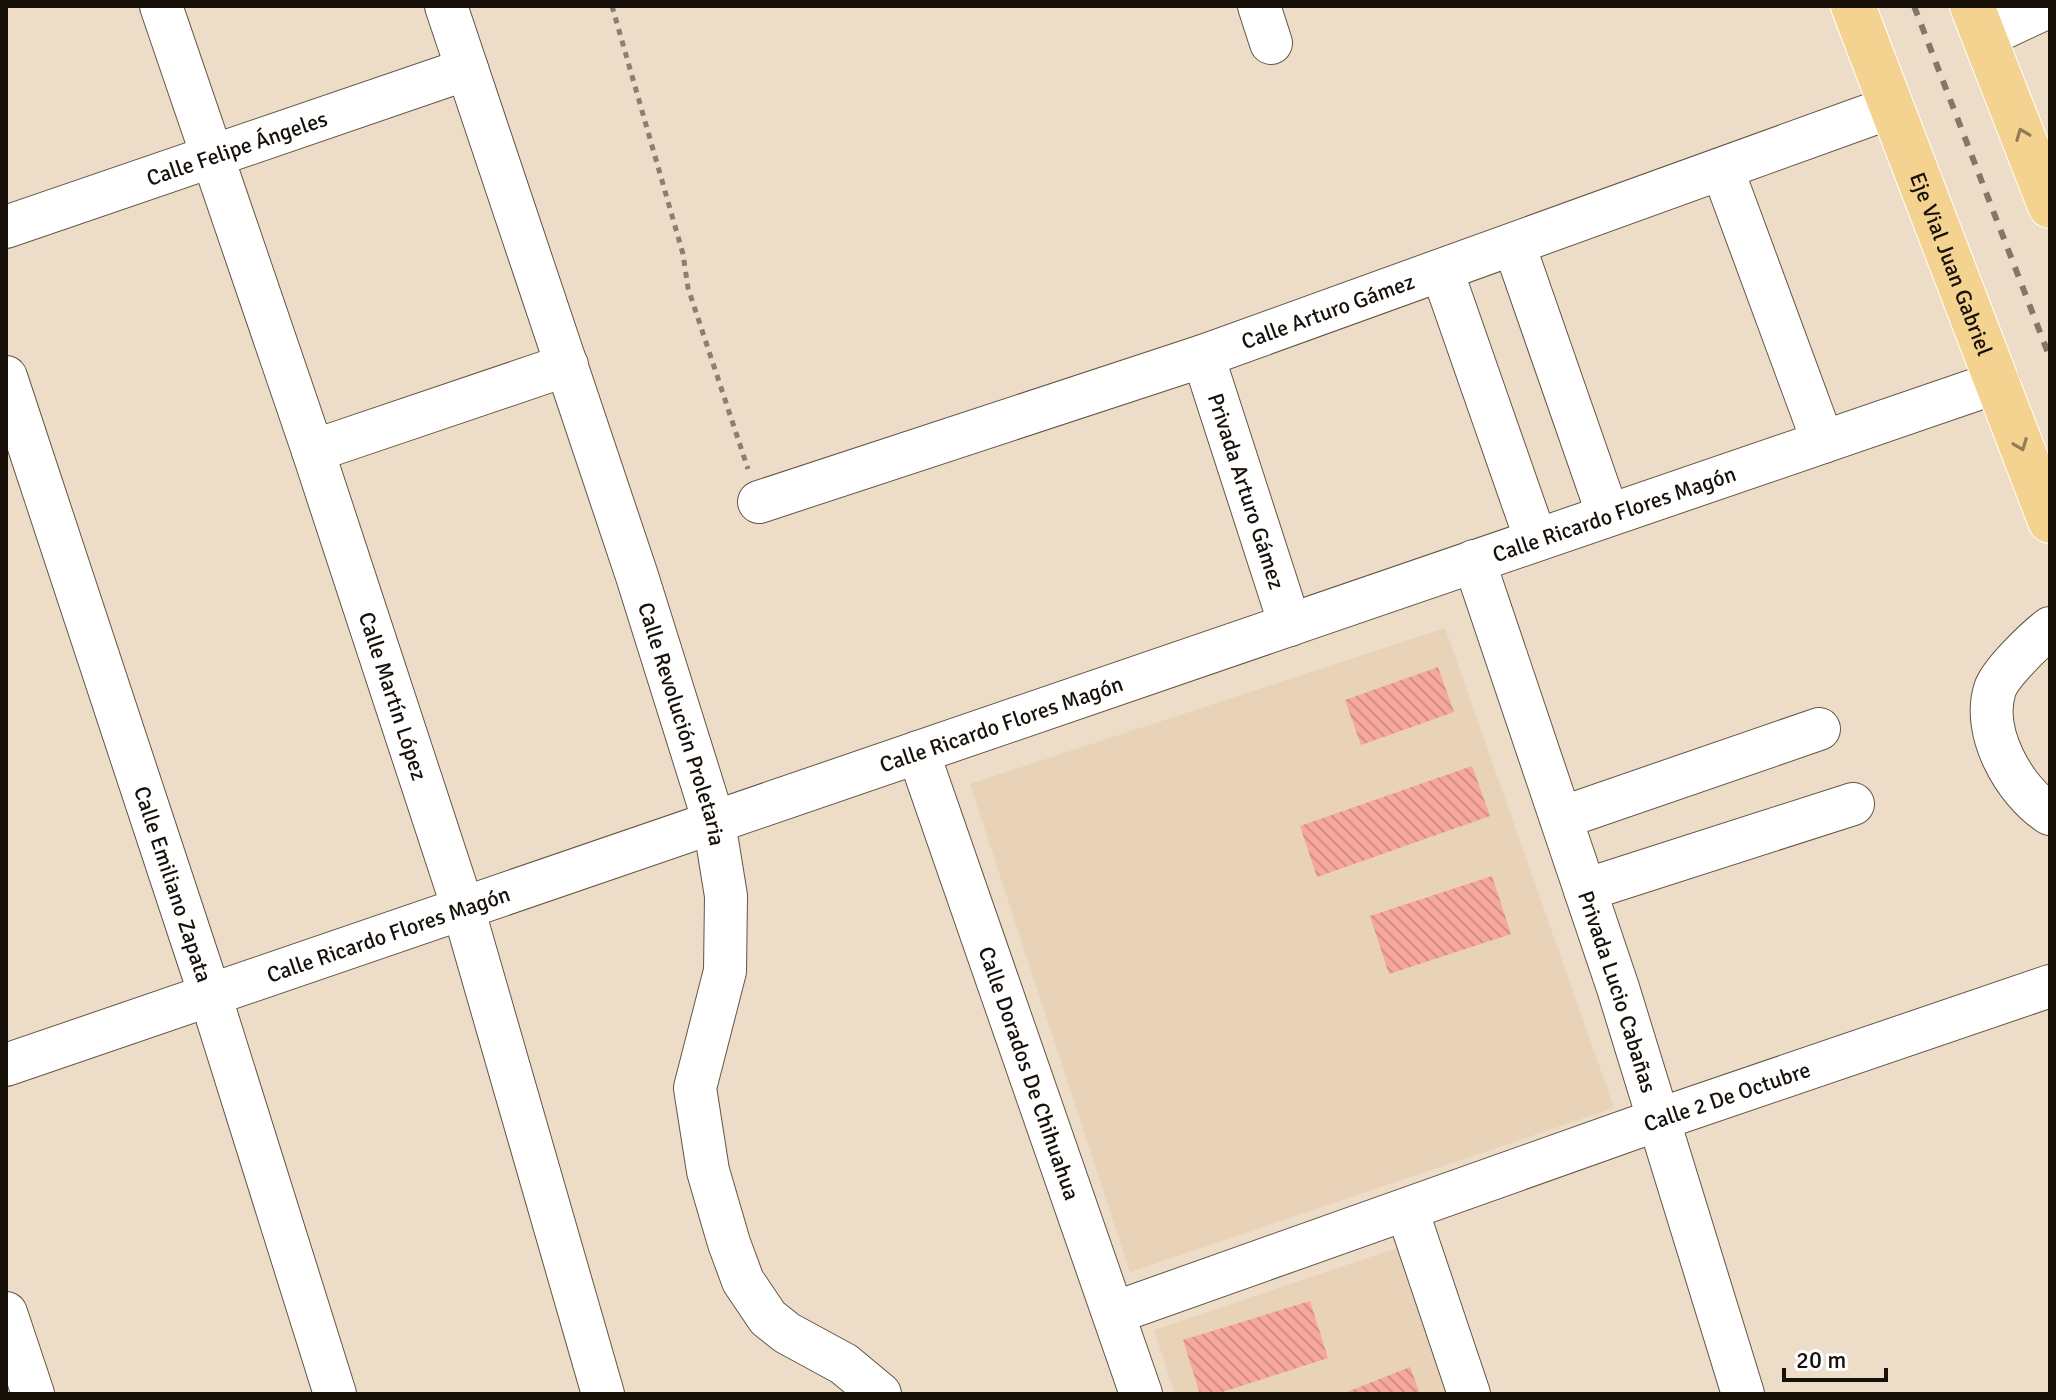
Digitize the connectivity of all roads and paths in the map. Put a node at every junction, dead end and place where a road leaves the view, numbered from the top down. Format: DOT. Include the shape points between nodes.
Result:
graph roads {
  1 [pos="161,6"];
  2 [pos="446,6"];
  3 [pos="612,6"];
  4 [pos="1853,6"];
  5 [pos="2050,6"];
  6 [pos="1978,22"];
  7 [pos="467,69"];
  8 [pos="1892,107"];
  9 [pos="211,155"];
  10 [pos="1723,171"];
  11 [pos="2050,206"];
  12 [pos="6,227"];
  13 [pos="1514,245"];
  14 [pos="1442,271"];
  15 [pos="1203,356"];
  16 [pos="567,365"];
  17 [pos="6,377"];
  18 [pos="1998,382"];
  19 [pos="1823,442"];
  20 [pos="313,451"];
  21 [pos="759,502"];
  22 [pos="1608,515"];
  23 [pos="2050,521"];
  24 [pos="1536,540"];
  25 [pos="1474,561"];
  26 [pos="1290,625"];
  27 [pos="2050,628"];
  28 [pos="1819,729"];
  29 [pos="918,752"];
  30 [pos="1853,804"];
  31 [pos="2050,814"];
  32 [pos="1561,818"];
  33 [pos="714,822"];
  34 [pos="1585,890"];
  35 [pos="463,908"];
  36 [pos="2050,986"];
  37 [pos="210,995"];
  38 [pos="6,1065"];
  39 [pos="1660,1119"];
  40 [pos="1407,1210"];
  41 [pos="6,1313"];
  42 [pos="1114,1313"];
  43 [pos="33,1394"];
  44 [pos="335,1394"];
  45 [pos="603,1394"];
  46 [pos="880,1394"];
  47 [pos="1141,1394"];
  48 [pos="1469,1394"];
  49 [pos="1743,1394"];
  1 -- 9 [label="street, Calle Martín López"];
  2 -- 7 [label="street, Calle Revolución Proletaria"];
  3 -- 21 [label="path" via="683,254 688,288"];
  4 -- 8 [label="main road, Eje Vial Juan Gabriel"];
  5 -- 6 [label="street"];
  11 -- 6 [label="main road, one-way"];
  7 -- 9 [label="street, Calle Felipe Ángeles"];
  7 -- 16 [label="street, Calle Revolución Proletaria"];
  8 -- 10 [label="street, Calle Arturo Gámez"];
  8 -- 18 [label="main road, Eje Vial Juan Gabriel"];
  9 -- 12 [label="street, Calle Felipe Ángeles"];
  9 -- 20 [label="street, Calle Martín López"];
  10 -- 13 [label="street, Calle Arturo Gámez"];
  10 -- 19 [label="street"];
  13 -- 14 [label="street, Calle Arturo Gámez"];
  13 -- 22 [label="street"];
  14 -- 15 [label="street, Calle Arturo Gámez"];
  14 -- 24 [label="street"];
  15 -- 21 [label="street, Calle Arturo Gámez"];
  15 -- 26 [label="street, Privada Arturo Gámez"];
  16 -- 20 [label="street"];
  16 -- 33 [label="street, Calle Revolución Proletaria"];
  17 -- 37 [label="street, Calle Emiliano Zapata"];
  18 -- 19 [label="street, Calle Ricardo Flores Magón"];
  18 -- 23 [label="main road, Eje Vial Juan Gabriel, one-way"];
  19 -- 22 [label="street, Calle Ricardo Flores Magón"];
  20 -- 35 [label="street, Calle Martín López"];
  22 -- 24 [label="street, Calle Ricardo Flores Magón"];
  24 -- 25 [label="street, Calle Ricardo Flores Magón"];
  25 -- 26 [label="street, Calle Ricardo Flores Magón"];
  25 -- 32 [label="street, Privada Lucio Cabañas"];
  26 -- 29 [label="street, Calle Ricardo Flores Magón"];
  27 -- 31 [label="street" via="1996,687 1992,724 2006,762 2033,803"];
  28 -- 32 [label="street"];
  29 -- 33 [label="street, Calle Ricardo Flores Magón"];
  29 -- 42 [label="street, Calle Dorados De Chihuahua"];
  30 -- 34 [label="street"];
  32 -- 34 [label="street, Privada Lucio Cabañas"];
  33 -- 35 [label="street, Calle Ricardo Flores Magón"];
  33 -- 46 [label="street, Calle Revolución Proletaria" via="726,896 725,971 695,1088 708,1171 743,1281 768,1318 844,1364"];
  34 -- 39 [label="street, Privada Lucio Cabañas"];
  35 -- 37 [label="street, Calle Ricardo Flores Magón"];
  35 -- 45 [label="street, Calle Martín López"];
  36 -- 39 [label="street, Calle 2 De Octubre"];
  37 -- 38 [label="street, Calle Ricardo Flores Magón"];
  37 -- 44 [label="street, Calle Emiliano Zapata"];
  39 -- 40 [label="street, Calle 2 De Octubre"];
  39 -- 49 [label="street, Privada Lucio Cabañas"];
  40 -- 42 [label="street, Calle 2 De Octubre"];
  40 -- 48 [label="street"];
  41 -- 43 [label="street"];
  42 -- 47 [label="street, Calle Dorados De Chihuahua"];
}
